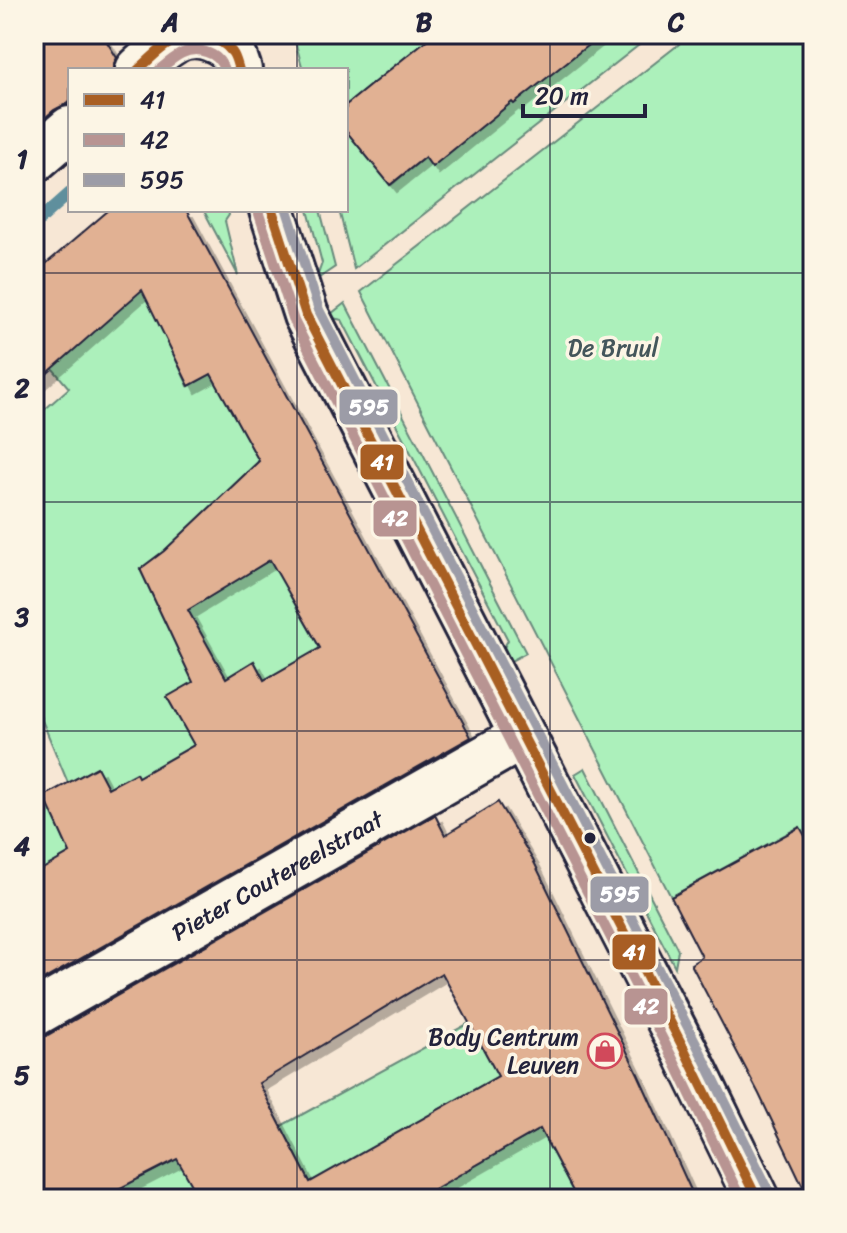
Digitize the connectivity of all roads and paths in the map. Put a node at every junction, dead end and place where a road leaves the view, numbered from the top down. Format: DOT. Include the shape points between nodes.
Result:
graph roads {
  1 [pos="226,49"];
  2 [pos="135,57"];
  3 [pos="68,131"];
  4 [pos="34,160"];
  5 [pos="273,212"];
  6 [pos="522,737"];
  7 [pos="34,1014"];
  8 [pos="757,1199"];
  1 -- 2 [label="street" via="201,36 180,37"];
  3 -- 4 [label="street"];
  5 -- 6 [label="street" via="306,315"];
  6 -- 7 [label="street, Pieter Coutereelstraat"];
  6 -- 8 [label="street"];
}
